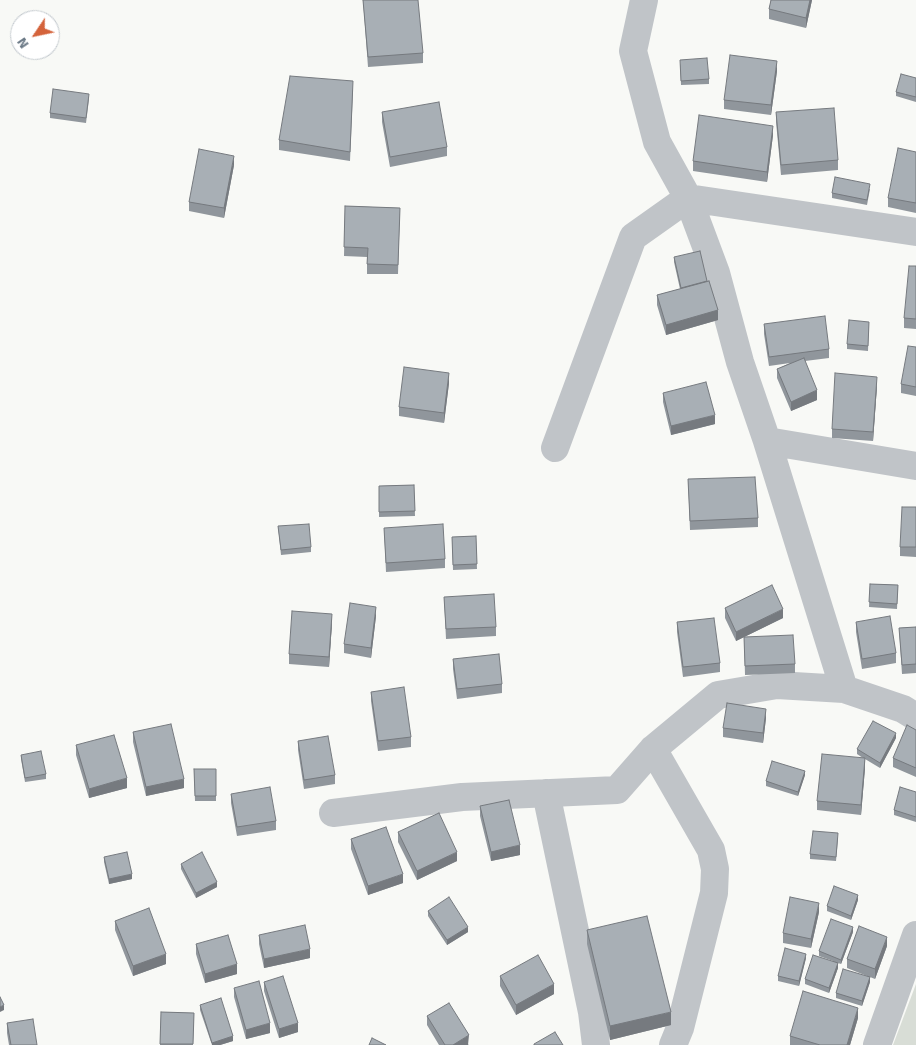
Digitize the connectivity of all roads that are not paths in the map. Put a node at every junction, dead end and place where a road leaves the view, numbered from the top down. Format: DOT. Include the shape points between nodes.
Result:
graph roads {
  1 [pos="644,0"];
  2 [pos="688,198"];
  3 [pos="916,232"];
  4 [pos="767,442"];
  5 [pos="556,448"];
  6 [pos="916,466"];
  7 [pos="844,689"];
  8 [pos="916,717"];
  9 [pos="653,749"];
  10 [pos="546,793"];
  11 [pos="333,812"];
  12 [pos="916,935"];
  13 [pos="596,1045"];
  14 [pos="673,1045"];
  15 [pos="877,1045"];
  1 -- 2 [label="street" via="633,51 657,142"];
  2 -- 3 [label="street"];
  2 -- 4 [label="street" via="716,273 740,362"];
  2 -- 5 [label="street" via="633,237"];
  4 -- 6 [label="street"];
  4 -- 7 [label="street"];
  7 -- 8 [label="street" via="903,709"];
  7 -- 9 [label="street" via="777,685 718,695"];
  9 -- 10 [label="street" via="617,790"];
  9 -- 14 [label="street" via="711,850 715,869 714,893"];
  10 -- 11 [label="street" via="462,797"];
  10 -- 13 [label="street"];
  12 -- 15 [label="street"];
}
